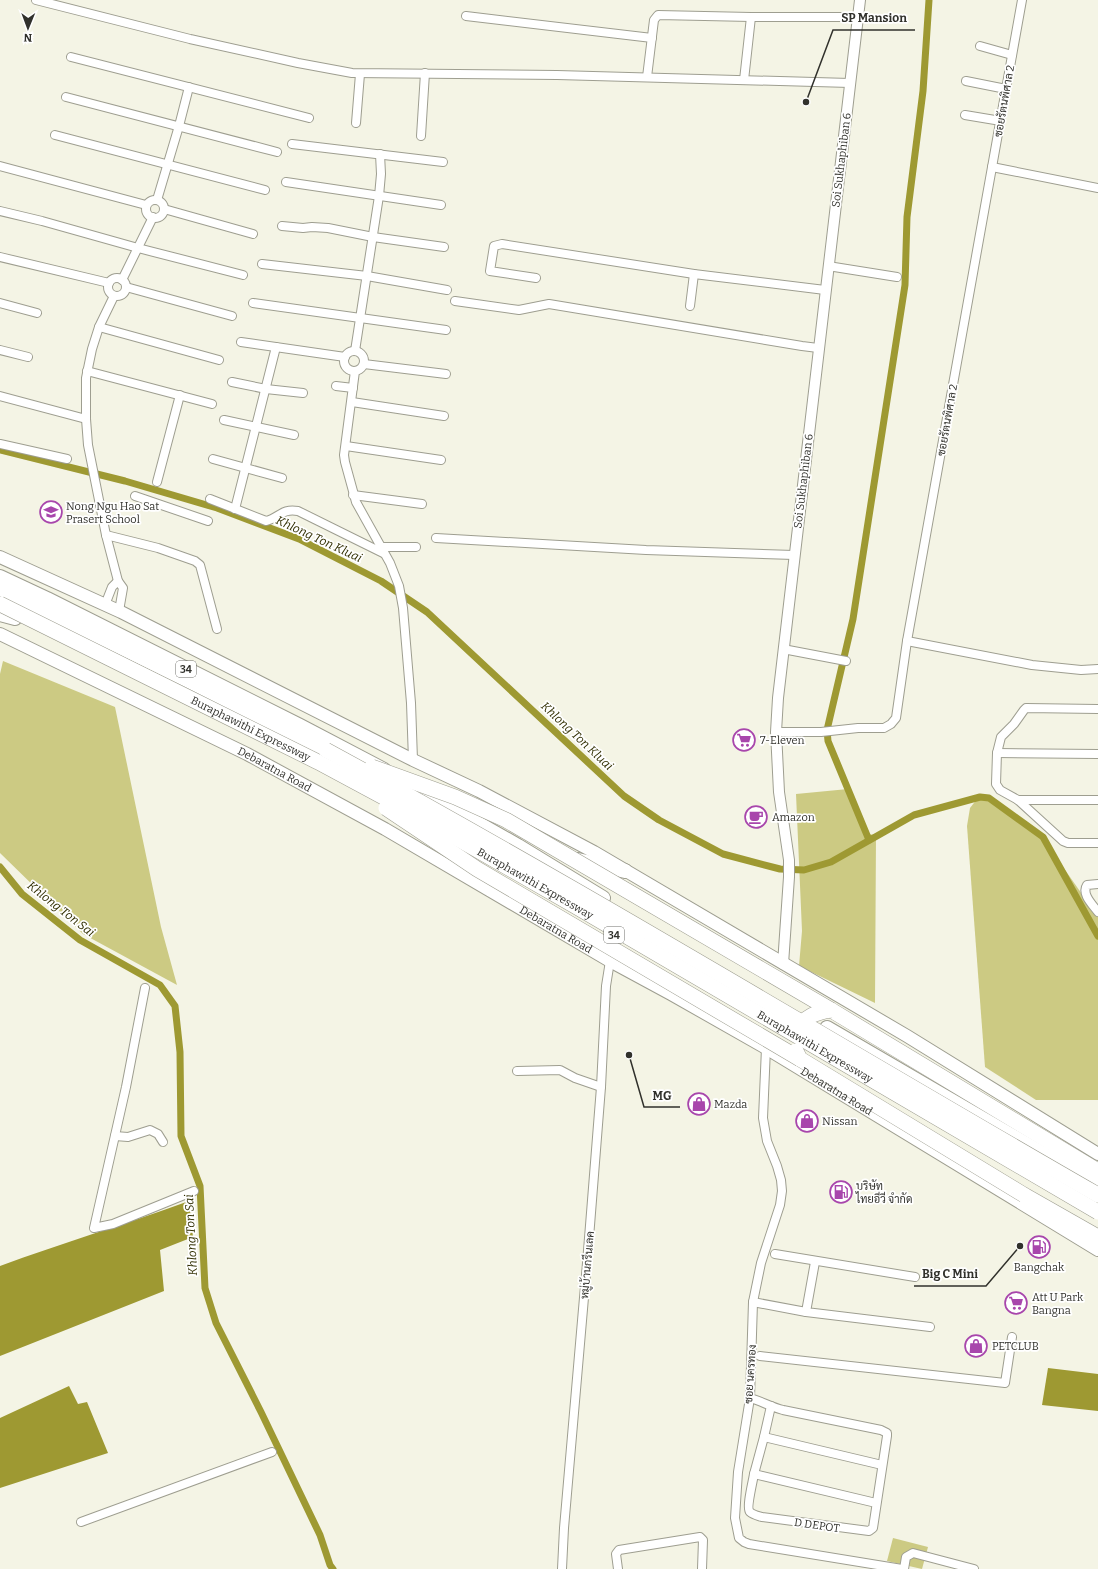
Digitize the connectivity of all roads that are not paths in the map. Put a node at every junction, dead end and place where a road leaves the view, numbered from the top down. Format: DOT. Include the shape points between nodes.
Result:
graph roads {
  1 [pos="36,0"];
  2 [pos="860,0"];
  3 [pos="1022,0"];
  4 [pos="466,16"];
  5 [pos="751,17"];
  6 [pos="858,17"];
  7 [pos="652,38"];
  8 [pos="980,46"];
  9 [pos="1012,56"];
  10 [pos="71,57"];
  11 [pos="425,73"];
  12 [pos="360,74"];
  13 [pos="647,78"];
  14 [pos="744,80"];
  15 [pos="966,81"];
  16 [pos="850,83"];
  17 [pos="188,87"];
  18 [pos="1006,89"];
  19 [pos="66,97"];
  20 [pos="965,115"];
  21 [pos="309,118"];
  22 [pos="1001,121"];
  23 [pos="356,123"];
  24 [pos="179,126"];
  25 [pos="55,135"];
  26 [pos="421,136"];
  27 [pos="292,144"];
  28 [pos="277,152"];
  29 [pos="380,154"];
  30 [pos="443,162"];
  31 [pos="168,164"];
  32 [pos="0,166"];
  33 [pos="992,167"];
  34 [pos="286,182"];
  35 [pos="1098,188"];
  36 [pos="265,190"];
  37 [pos="379,196"];
  38 [pos="157,200"];
  39 [pos="441,205"];
  40 [pos="146,206"];
  41 [pos="164,209"];
  42 [pos="0,211"];
  43 [pos="153,218"];
  44 [pos="282,226"];
  45 [pos="253,234"];
  46 [pos="373,237"];
  47 [pos="444,247"];
  48 [pos="138,248"];
  49 [pos="0,257"];
  50 [pos="262,264"];
  51 [pos="828,266"];
  52 [pos="694,274"];
  53 [pos="243,275"];
  54 [pos="367,276"];
  55 [pos="897,277"];
  56 [pos="536,278"];
  57 [pos="109,284"];
  58 [pos="124,284"];
  59 [pos="447,290"];
  60 [pos="825,290"];
  61 [pos="114,296"];
  62 [pos="455,301"];
  63 [pos="0,303"];
  64 [pos="253,303"];
  65 [pos="690,306"];
  66 [pos="37,313"];
  67 [pos="232,316"];
  68 [pos="360,319"];
  69 [pos="99,327"];
  70 [pos="446,330"];
  71 [pos="241,342"];
  72 [pos="276,347"];
  73 [pos="818,348"];
  74 [pos="0,350"];
  75 [pos="355,351"];
  76 [pos="28,357"];
  77 [pos="345,357"];
  78 [pos="219,360"];
  79 [pos="364,364"];
  80 [pos="87,371"];
  81 [pos="356,371"];
  82 [pos="446,374"];
  83 [pos="232,382"];
  84 [pos="336,386"];
  85 [pos="266,388"];
  86 [pos="353,388"];
  87 [pos="303,393"];
  88 [pos="180,395"];
  89 [pos="0,396"];
  90 [pos="352,402"];
  91 [pos="212,404"];
  92 [pos="444,416"];
  93 [pos="86,419"];
  94 [pos="224,420"];
  95 [pos="255,426"];
  96 [pos="294,435"];
  97 [pos="0,444"];
  98 [pos="346,446"];
  99 [pos="67,459"];
  100 [pos="213,459"];
  101 [pos="441,460"];
  102 [pos="244,467"];
  103 [pos="282,478"];
  104 [pos="157,482"];
  105 [pos="353,494"];
  106 [pos="135,496"];
  107 [pos="210,499"];
  108 [pos="422,504"];
  109 [pos="235,509"];
  110 [pos="208,521"];
  111 [pos="106,535"];
  112 [pos="436,538"];
  113 [pos="416,547"];
  114 [pos="381,550"];
  115 [pos="794,555"];
  116 [pos="0,557"];
  117 [pos="0,572"];
  118 [pos="0,577"];
  119 [pos="118,581"];
  120 [pos="0,588"];
  121 [pos="47,599"];
  122 [pos="0,604"];
  123 [pos="105,605"];
  124 [pos="119,611"];
  125 [pos="0,612"];
  126 [pos="217,629"];
  127 [pos="0,634"];
  128 [pos="907,641"];
  129 [pos="783,649"];
  130 [pos="846,661"];
  131 [pos="1098,669"];
  132 [pos="1098,709"];
  133 [pos="776,732"];
  134 [pos="997,753"];
  135 [pos="1098,754"];
  136 [pos="322,756"];
  137 [pos="413,760"];
  138 [pos="1018,800"];
  139 [pos="1098,800"];
  140 [pos="1098,843"];
  141 [pos="518,846"];
  142 [pos="624,871"];
  143 [pos="1098,884"];
  144 [pos="1098,912"];
  145 [pos="610,961"];
  146 [pos="783,964"];
  147 [pos="145,988"];
  148 [pos="831,1010"];
  149 [pos="766,1048"];
  150 [pos="800,1059"];
  151 [pos="517,1071"];
  152 [pos="601,1087"];
  153 [pos="115,1136"];
  154 [pos="163,1142"];
  155 [pos="1098,1154"];
  156 [pos="1098,1171"];
  157 [pos="1098,1186"];
  158 [pos="194,1191"];
  159 [pos="1098,1195"];
  160 [pos="1098,1212"];
  161 [pos="1098,1218"];
  162 [pos="1098,1237"];
  163 [pos="1098,1250"];
  164 [pos="775,1254"];
  165 [pos="815,1262"];
  166 [pos="915,1277"];
  167 [pos="753,1302"];
  168 [pos="806,1312"];
  169 [pos="930,1327"];
  170 [pos="1012,1336"];
  171 [pos="760,1356"];
  172 [pos="750,1398"];
  173 [pos="771,1406"];
  174 [pos="764,1437"];
  175 [pos="272,1452"];
  176 [pos="882,1465"];
  177 [pos="754,1474"];
  178 [pos="737,1497"];
  179 [pos="750,1499"];
  180 [pos="876,1502"];
  181 [pos="81,1522"];
  182 [pos="846,1565"];
  183 [pos="865,1566"];
  184 [pos="562,1569"];
  185 [pos="618,1569"];
  186 [pos="702,1569"];
  187 [pos="903,1569"];
  188 [pos="974,1569"];
  1 -- 12 [label="street" via="298,63"];
  2 -- 6 [label="street, Soi Sukhaphiban 6"];
  3 -- 9 [label="street, ซอยรัตนพิศาล 2"];
  4 -- 7 [label="street"];
  5 -- 6 [label="street"];
  5 -- 7 [label="street" via="658,15"];
  5 -- 14 [label="street"];
  6 -- 16 [label="street, Soi Sukhaphiban 6"];
  7 -- 13 [label="street"];
  8 -- 9 [label="street"];
  9 -- 18 [label="street, ซอยรัตนพิศาล 2"];
  10 -- 17 [label="street"];
  11 -- 12 [label="street"];
  11 -- 13 [label="street"];
  11 -- 26 [label="street"];
  12 -- 23 [label="street"];
  13 -- 14 [label="street"];
  14 -- 16 [label="street"];
  15 -- 18 [label="street"];
  16 -- 51 [label="street, Soi Sukhaphiban 6"];
  17 -- 21 [label="street"];
  17 -- 24 [label="street"];
  18 -- 22 [label="street, ซอยรัตนพิศาล 2"];
  19 -- 24 [label="street"];
  20 -- 22 [label="street"];
  22 -- 33 [label="street, ซอยรัตนพิศาล 2"];
  24 -- 28 [label="street"];
  24 -- 31 [label="street"];
  25 -- 31 [label="street"];
  27 -- 29 [label="street"];
  29 -- 30 [label="street"];
  29 -- 37 [label="street"];
  31 -- 36 [label="street"];
  31 -- 38 [label="street"];
  32 -- 40 [label="street"];
  33 -- 35 [label="street"];
  33 -- 128 [label="street, ซอยรัตนพิศาล 2"];
  34 -- 37 [label="street"];
  37 -- 39 [label="street"];
  37 -- 46 [label="street"];
  38 -- 40 [label="street" via="152,200"];
  38 -- 41 [label="street"];
  40 -- 43 [label="street" via="146,212"];
  41 -- 43 [label="street" via="161,215"];
  41 -- 45 [label="street"];
  42 -- 48 [label="street"];
  43 -- 48 [label="street"];
  44 -- 46 [label="street" via="328,228"];
  46 -- 47 [label="street"];
  46 -- 54 [label="street"];
  48 -- 53 [label="street"];
  48 -- 58 [label="street"];
  49 -- 57 [label="street"];
  50 -- 54 [label="street"];
  51 -- 55 [label="street"];
  51 -- 60 [label="street, Soi Sukhaphiban 6"];
  52 -- 56 [label="street" via="502,244 494,246 490,271"];
  52 -- 60 [label="street"];
  52 -- 65 [label="street"];
  54 -- 59 [label="street"];
  54 -- 68 [label="street"];
  57 -- 58 [label="street" via="113,279"];
  57 -- 61 [label="street" via="108,289"];
  58 -- 61 [label="street" via="122,295"];
  58 -- 67 [label="street"];
  60 -- 73 [label="street, Soi Sukhaphiban 6"];
  61 -- 69 [label="street"];
  62 -- 73 [label="street" via="519,310 549,304"];
  63 -- 66 [label="street"];
  64 -- 68 [label="street"];
  68 -- 70 [label="street"];
  68 -- 75 [label="street"];
  69 -- 78 [label="street"];
  69 -- 80 [label="street"];
  71 -- 72 [label="street"];
  72 -- 77 [label="street"];
  72 -- 85 [label="street"];
  73 -- 115 [label="street, Soi Sukhaphiban 6"];
  74 -- 76 [label="street"];
  75 -- 77 [label="street" via="351,351"];
  75 -- 79 [label="street" via="362,356"];
  77 -- 81 [label="street" via="346,367 350,371"];
  79 -- 81 [label="street"];
  79 -- 82 [label="street"];
  80 -- 88 [label="street"];
  80 -- 93 [label="street"];
  81 -- 86 [label="street"];
  83 -- 85 [label="street"];
  84 -- 86 [label="street"];
  85 -- 87 [label="street"];
  85 -- 95 [label="street"];
  86 -- 90 [label="street"];
  88 -- 91 [label="street"];
  88 -- 104 [label="street"];
  89 -- 93 [label="street"];
  90 -- 92 [label="street"];
  90 -- 98 [label="street"];
  93 -- 111 [label="street" via="88,444"];
  94 -- 95 [label="street"];
  95 -- 96 [label="street"];
  95 -- 102 [label="street"];
  97 -- 99 [label="street"];
  98 -- 101 [label="street"];
  98 -- 105 [label="street" via="345,462"];
  100 -- 102 [label="street"];
  102 -- 103 [label="street"];
  102 -- 109 [label="street"];
  105 -- 108 [label="street"];
  105 -- 114 [label="street"];
  106 -- 110 [label="street"];
  107 -- 109 [label="street"];
  109 -- 114 [label="street" via="266,521 289,510 298,511"];
  111 -- 119 [label="street"];
  111 -- 126 [label="street" via="158,548 200,565"];
  112 -- 115 [label="street" via="646,550"];
  113 -- 114 [label="street"];
  114 -- 137 [label="street" via="395,574 401,596 411,703"];
  115 -- 129 [label="street, Soi Sukhaphiban 6"];
  116 -- 123 [label="main road, 34"];
  117 -- 121 [label="highway"];
  118 -- 121 [label="highway, 34"];
  119 -- 123 [label="street" via="112,587"];
  119 -- 124 [label="street" via="123,588"];
  120 -- 136 [label="highway, Buraphawithi Expressway" via="188,680"];
  121 -- 141 [label="highway, 34" via="300,726"];
  122 -- 136 [label="highway, Buraphawithi Expressway, bridge"];
  123 -- 124 [label="main road, 34"];
  124 -- 137 [label="main road, 34"];
  125 -- 161 [label="highway, Debaratna Road / 34" via="315,766 426,825 714,991"];
  127 -- 145 [label="main road, Debaratna Road / 34" via="167,714 319,793 438,859"];
  128 -- 131 [label="street" via="1032,665 1081,670"];
  128 -- 133 [label="street, ซอยรัตนพิศาล 2" via="896,718 891,724 884,728"];
  129 -- 130 [label="street"];
  129 -- 133 [label="street, Soi Sukhaphiban 6"];
  132 -- 134 [label="street" via="1026,708 1002,735"];
  133 -- 146 [label="street, Soi Sukhaphiban 6" via="779,792 789,860"];
  134 -- 135 [label="street"];
  134 -- 138 [label="street" via="996,784 1000,790"];
  136 -- 148 [label="highway, bridge" via="455,797 506,820"];
  136 -- 150 [label="highway, bridge" via="477,869"];
  136 -- 159 [label="highway, Buraphawithi Expressway, bridge" via="471,830"];
  136 -- 160 [label="highway, Buraphawithi Expressway, bridge" via="411,812"];
  137 -- 142 [label="main road, 34" via="479,791 594,852"];
  138 -- 139 [label="street"];
  138 -- 140 [label="street" via="1064,841"];
  141 -- 142 [label="highway"];
  141 -- 157 [label="highway, 34"];
  142 -- 146 [label="main road, 34"];
  143 -- 144 [label="street" via="1088,885 1085,893"];
  145 -- 149 [label="main road, Debaratna Road / 34"];
  145 -- 152 [label="street, หมู่บ้านกรีนเลค" via="606,986"];
  146 -- 155 [label="main road, 34" via="907,1036"];
  147 -- 153 [label="street"];
  148 -- 150 [label="highway, bridge" via="811,1015 801,1024 794,1043"];
  148 -- 156 [label="highway"];
  149 -- 163 [label="main road, Debaratna Road / 34"];
  149 -- 167 [label="street, ซอย นครทอง" via="763,1118 782,1191 761,1263"];
  150 -- 162 [label="highway, bridge"];
  151 -- 152 [label="street" via="560,1070"];
  152 -- 184 [label="street, หมู่บ้านกรีนเลค"];
  153 -- 154 [label="street" via="128,1137 150,1130 158,1134"];
  153 -- 158 [label="street" via="94,1228 113,1224"];
  164 -- 165 [label="street"];
  165 -- 166 [label="street"];
  165 -- 168 [label="street"];
  167 -- 168 [label="street"];
  167 -- 172 [label="street, ซอย นครทอง"];
  168 -- 169 [label="street"];
  170 -- 171 [label="street" via="1005,1383"];
  172 -- 173 [label="street, D DEPOT"];
  172 -- 178 [label="street, ซอย นครทอง" via="738,1472"];
  173 -- 174 [label="street, D DEPOT"];
  173 -- 176 [label="street, D DEPOT" via="881,1430 886,1433"];
  174 -- 176 [label="street"];
  174 -- 177 [label="street, D DEPOT"];
  175 -- 181 [label="street"];
  176 -- 180 [label="street, D DEPOT"];
  177 -- 179 [label="street, D DEPOT"];
  177 -- 180 [label="street"];
  178 -- 179 [label="street"];
  178 -- 182 [label="street, ซอย นครทอง" via="737,1531 739,1538 744,1542"];
  179 -- 180 [label="street, D DEPOT" via="749,1511 762,1518 865,1532 873,1528"];
  182 -- 183 [label="street, ซอย นครทอง"];
  183 -- 187 [label="street, ซอย นครทอง"];
  185 -- 186 [label="street" via="616,1554 619,1550 700,1537 703,1540"];
  187 -- 188 [label="street" via="906,1556 913,1553"];
}
